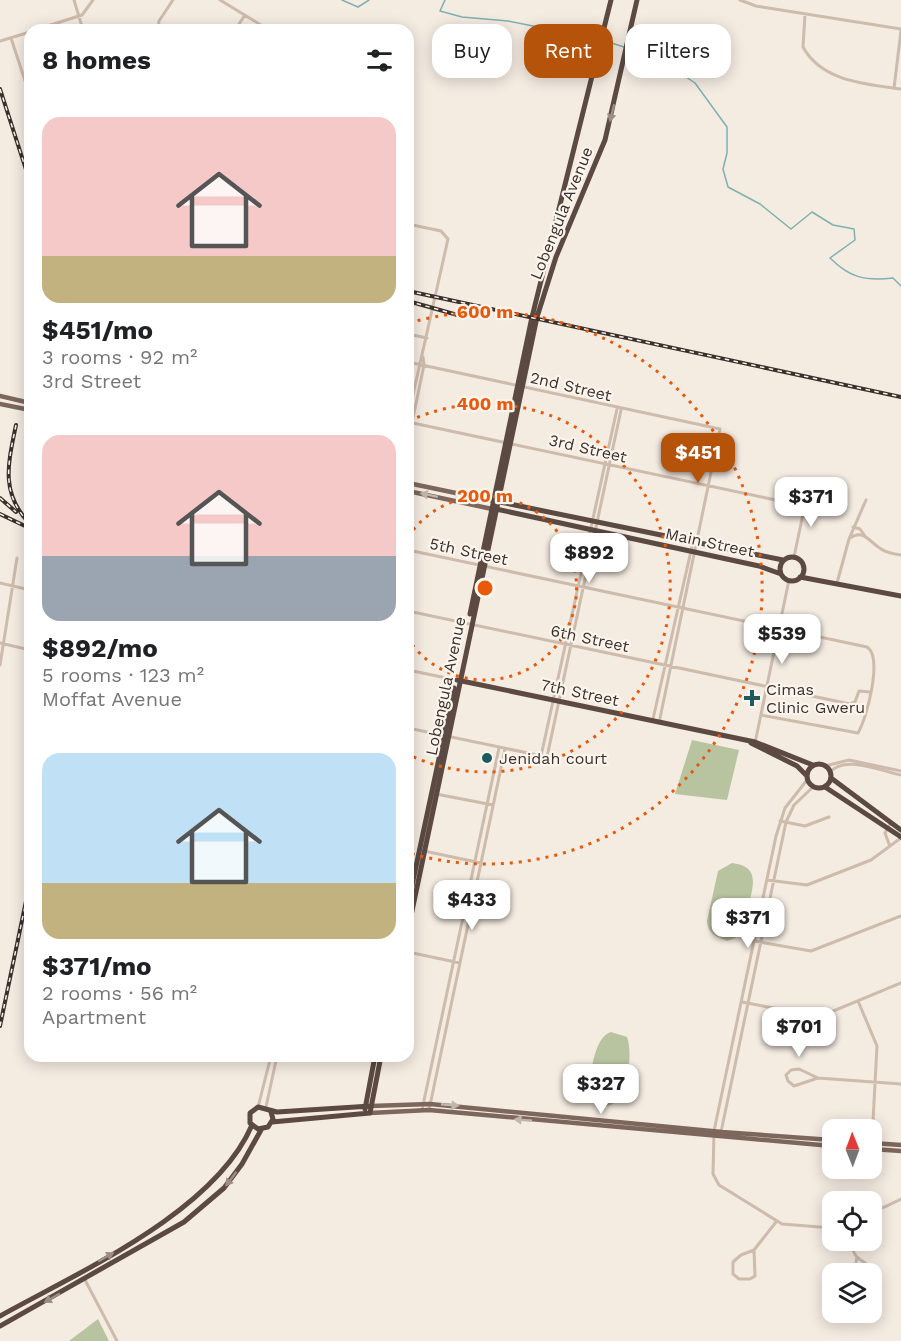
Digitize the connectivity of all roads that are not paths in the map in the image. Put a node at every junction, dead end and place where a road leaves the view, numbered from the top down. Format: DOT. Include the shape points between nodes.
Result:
graph roads {
  1 [pos="74,0"];
  2 [pos="93,0"];
  3 [pos="173,0"];
  4 [pos="220,0"];
  5 [pos="611,0"];
  6 [pos="637,0"];
  7 [pos="741,0"];
  8 [pos="805,13"];
  9 [pos="245,15"];
  10 [pos="79,16"];
  11 [pos="54,24"];
  12 [pos="81,24"];
  13 [pos="159,24"];
  14 [pos="239,24"];
  15 [pos="259,24"];
  16 [pos="901,30"];
  17 [pos="24,34"];
  18 [pos="11,38"];
  19 [pos="0,41"];
  20 [pos="24,78"];
  21 [pos="894,88"];
  22 [pos="901,89"];
  23 [pos="414,225"];
  24 [pos="414,335"];
  25 [pos="427,338"];
  26 [pos="423,355"];
  27 [pos="414,364"];
  28 [pos="419,365"];
  29 [pos="424,365"];
  30 [pos="520,386"];
  31 [pos="414,389"];
  32 [pos="0,396"];
  33 [pos="24,402"];
  34 [pos="0,404"];
  35 [pos="414,406"];
  36 [pos="24,409"];
  37 [pos="619,409"];
  38 [pos="414,423"];
  39 [pos="509,442"];
  40 [pos="605,464"];
  41 [pos="610,465"];
  42 [pos="414,484"];
  43 [pos="708,487"];
  44 [pos="414,492"];
  45 [pos="866,500"];
  46 [pos="496,501"];
  47 [pos="494,509"];
  48 [pos="534,509"];
  49 [pos="561,515"];
  50 [pos="532,517"];
  51 [pos="595,522"];
  52 [pos="559,524"];
  53 [pos="853,527"];
  54 [pos="628,529"];
  55 [pos="593,531"];
  56 [pos="660,535"];
  57 [pos="865,536"];
  58 [pos="625,538"];
  59 [pos="849,539"];
  60 [pos="695,543"];
  61 [pos="658,545"];
  62 [pos="729,550"];
  63 [pos="414,551"];
  64 [pos="693,552"];
  65 [pos="901,555"];
  66 [pos="761,557"];
  67 [pos="794,557"];
  68 [pos="17,558"];
  69 [pos="727,560"];
  70 [pos="783,560"];
  71 [pos="482,566"];
  72 [pos="759,566"];
  73 [pos="804,568"];
  74 [pos="781,574"];
  75 [pos="800,577"];
  76 [pos="816,578"];
  77 [pos="789,580"];
  78 [pos="0,583"];
  79 [pos="837,583"];
  80 [pos="14,585"];
  81 [pos="578,586"];
  82 [pos="24,588"];
  83 [pos="584,588"];
  84 [pos="901,596"];
  85 [pos="677,608"];
  86 [pos="684,610"];
  87 [pos="414,612"];
  88 [pos="470,624"];
  89 [pos="779,630"];
  90 [pos="2,643"];
  91 [pos="566,645"];
  92 [pos="572,646"];
  93 [pos="24,648"];
  94 [pos="0,665"];
  95 [pos="665,666"];
  96 [pos="671,667"];
  97 [pos="414,671"];
  98 [pos="457,680"];
  99 [pos="767,686"];
  100 [pos="870,692"];
  101 [pos="557,700"];
  102 [pos="761,715"];
  103 [pos="656,722"];
  104 [pos="414,729"];
  105 [pos="446,736"];
  106 [pos="755,743"];
  107 [pos="499,747"];
  108 [pos="505,749"];
  109 [pos="541,756"];
  110 [pos="838,763"];
  111 [pos="813,765"];
  112 [pos="825,766"];
  113 [pos="901,773"];
  114 [pos="831,775"];
  115 [pos="807,778"];
  116 [pos="825,787"];
  117 [pos="813,788"];
  118 [pos="433,794"];
  119 [pos="488,804"];
  120 [pos="493,805"];
  121 [pos="829,817"];
  122 [pos="780,821"];
  123 [pos="786,822"];
  124 [pos="889,826"];
  125 [pos="901,830"];
  126 [pos="482,832"];
  127 [pos="487,834"];
  128 [pos="901,837"];
  129 [pos="889,844"];
  130 [pos="422,850"];
  131 [pos="475,862"];
  132 [pos="481,863"];
  133 [pos="767,880"];
  134 [pos="414,881"];
  135 [pos="774,881"];
  136 [pos="414,896"];
  137 [pos="464,915"];
  138 [pos="470,916"];
  139 [pos="901,916"];
  140 [pos="754,941"];
  141 [pos="760,942"];
  142 [pos="414,954"];
  143 [pos="454,962"];
  144 [pos="460,963"];
  145 [pos="901,983"];
  146 [pos="858,1001"];
  147 [pos="741,1002"];
  148 [pos="747,1004"];
  149 [pos="270,1062"];
  150 [pos="276,1062"];
  151 [pos="374,1062"];
  152 [pos="380,1062"];
  153 [pos="728,1064"];
  154 [pos="432,1065"];
  155 [pos="735,1066"];
  156 [pos="438,1067"];
  157 [pos="819,1078"];
  158 [pos="876,1082"];
  159 [pos="901,1084"];
  160 [pos="265,1086"];
  161 [pos="270,1087"];
  162 [pos="423,1104"];
  163 [pos="430,1104"];
  164 [pos="258,1107"];
  165 [pos="266,1107"];
  166 [pos="368,1110"];
  167 [pos="422,1110"];
  168 [pos="429,1110"];
  169 [pos="271,1112"];
  170 [pos="874,1119"];
  171 [pos="272,1122"];
  172 [pos="252,1125"];
  173 [pos="261,1130"];
  174 [pos="714,1131"];
  175 [pos="722,1132"];
  176 [pos="716,1138"];
  177 [pos="822,1139"];
  178 [pos="882,1143"];
  179 [pos="822,1145"];
  180 [pos="901,1145"];
  181 [pos="882,1150"];
  182 [pos="901,1151"];
  183 [pos="901,1199"];
  184 [pos="882,1208"];
  185 [pos="776,1222"];
  186 [pos="822,1228"];
  187 [pos="754,1250"];
  188 [pos="854,1251"];
  189 [pos="857,1257"];
  190 [pos="856,1263"];
  191 [pos="867,1263"];
  192 [pos="80,1271"];
  193 [pos="85,1279"];
  194 [pos="0,1316"];
  195 [pos="0,1326"];
  196 [pos="117,1341"];
  1 -- 10 [label="street"];
  2 -- 10 [label="street"];
  3 -- 13 [label="street"];
  4 -- 9 [label="street"];
  5 -- 30 [label="highway, Lobengula Avenue" via="532,317"];
  6 -- 30 [label="highway, Lobengula Avenue, one-way" via="604,140 548,279"];
  7 -- 8 [label="street"];
  8 -- 16 [label="street"];
  8 -- 21 [label="street" via="803,47 824,70 843,79"];
  9 -- 14 [label="street"];
  9 -- 15 [label="street"];
  10 -- 11 [label="street"];
  10 -- 12 [label="street"];
  16 -- 21 [label="street"];
  17 -- 18 [label="street"];
  18 -- 19 [label="street"];
  18 -- 20 [label="street"];
  21 -- 22 [label="street"];
  23 -- 25 [label="street" via="441,231 448,239"];
  24 -- 25 [label="street"];
  25 -- 26 [label="street"];
  26 -- 28 [label="street"];
  26 -- 29 [label="street"];
  27 -- 28 [label="street, 2nd Street"];
  28 -- 29 [label="street, 2nd Street"];
  28 -- 31 [label="street"];
  29 -- 30 [label="street, 2nd Street"];
  29 -- 35 [label="street"];
  30 -- 37 [label="street, 2nd Street"];
  30 -- 39 [label="highway, Lobengula Avenue"];
  32 -- 33 [label="main road"];
  34 -- 36 [label="main road"];
  37 -- 40 [label="street"];
  37 -- 41 [label="street"];
  37 -- 43 [label="street, 2nd Street" via="720,429"];
  38 -- 39 [label="street, 3rd Street"];
  39 -- 40 [label="street, 3rd Street"];
  39 -- 46 [label="highway, Lobengula Avenue"];
  40 -- 41 [label="street, 3rd Street"];
  40 -- 51 [label="street"];
  41 -- 43 [label="street, 3rd Street"];
  41 -- 51 [label="street"];
  42 -- 46 [label="main road"];
  43 -- 60 [label="street"];
  43 -- 67 [label="street, 3rd Street" via="799,505 803,514"];
  47 -- 44 [label="main road, one-way"];
  45 -- 53 [label="street"];
  46 -- 47 [label="highway, Lobengula Avenue"];
  46 -- 48 [label="highway, Main Street"];
  47 -- 50 [label="highway, Main Street"];
  47 -- 71 [label="highway, Lobengula Avenue"];
  48 -- 49 [label="highway, Main Street"];
  48 -- 50 [label="highway"];
  49 -- 51 [label="highway, Main Street"];
  49 -- 52 [label="highway"];
  50 -- 52 [label="highway, Main Street"];
  51 -- 54 [label="highway, Main Street"];
  51 -- 55 [label="street"];
  52 -- 55 [label="highway, Main Street"];
  53 -- 57 [label="street"];
  53 -- 59 [label="street"];
  54 -- 56 [label="highway, Main Street"];
  54 -- 58 [label="highway"];
  55 -- 58 [label="highway, Main Street"];
  55 -- 81 [label="street"];
  55 -- 83 [label="street"];
  56 -- 60 [label="highway, Main Street"];
  56 -- 61 [label="highway"];
  57 -- 59 [label="street"];
  57 -- 65 [label="street" via="882,550"];
  58 -- 61 [label="highway, Main Street"];
  59 -- 79 [label="street"];
  60 -- 62 [label="highway, Main Street"];
  60 -- 64 [label="street"];
  61 -- 64 [label="highway, Main Street"];
  62 -- 66 [label="highway, Main Street"];
  62 -- 69 [label="highway"];
  63 -- 71 [label="street, 5th Street"];
  64 -- 69 [label="highway, Main Street"];
  64 -- 85 [label="street"];
  64 -- 86 [label="street"];
  66 -- 70 [label="highway, Main Street"];
  66 -- 72 [label="highway"];
  67 -- 70 [label="highway, Main Street"];
  67 -- 73 [label="highway"];
  68 -- 80 [label="street"];
  69 -- 72 [label="highway, Main Street"];
  70 -- 74 [label="highway"];
  71 -- 81 [label="street, 5th Street"];
  71 -- 88 [label="highway, Lobengula Avenue"];
  72 -- 74 [label="highway, Main Street"];
  73 -- 75 [label="highway"];
  73 -- 76 [label="highway"];
  74 -- 77 [label="highway, Main Street"];
  75 -- 76 [label="highway"];
  75 -- 77 [label="highway"];
  76 -- 79 [label="highway"];
  77 -- 89 [label="street"];
  78 -- 80 [label="street"];
  79 -- 84 [label="highway"];
  80 -- 82 [label="street"];
  80 -- 90 [label="street"];
  81 -- 83 [label="street, 5th Street"];
  81 -- 91 [label="street"];
  83 -- 85 [label="street, 5th Street"];
  83 -- 92 [label="street"];
  85 -- 86 [label="street, 5th Street"];
  85 -- 95 [label="street"];
  86 -- 89 [label="street, 5th Street"];
  86 -- 96 [label="street"];
  87 -- 88 [label="street, 6th Street"];
  88 -- 91 [label="street, 6th Street"];
  88 -- 98 [label="highway, Lobengula Avenue"];
  89 -- 99 [label="street"];
  89 -- 100 [label="street, 5th Street" via="871,649 876,661"];
  90 -- 93 [label="street"];
  90 -- 94 [label="street"];
  91 -- 92 [label="street, 6th Street"];
  91 -- 101 [label="street"];
  92 -- 95 [label="street, 6th Street"];
  92 -- 101 [label="street"];
  95 -- 96 [label="street, 6th Street"];
  95 -- 103 [label="street"];
  96 -- 99 [label="street, 6th Street"];
  96 -- 103 [label="street"];
  97 -- 98 [label="street, 7th Street"];
  98 -- 101 [label="highway, 7th Street"];
  98 -- 105 [label="highway, Lobengula Avenue"];
  99 -- 100 [label="street, 6th Street" via="852,704 859,691"];
  99 -- 102 [label="street"];
  100 -- 102 [label="street, 5th Street" via="861,729 856,733"];
  101 -- 103 [label="highway, 7th Street"];
  101 -- 109 [label="street"];
  101 -- 109 [label="street" via="547,757"];
  102 -- 106 [label="street"];
  103 -- 106 [label="highway, 7th Street"];
  104 -- 105 [label="street"];
  105 -- 107 [label="street"];
  105 -- 118 [label="highway, Lobengula Avenue"];
  106 -- 111 [label="highway, 7th Street"];
  106 -- 115 [label="highway, 7th Street" via="797,766"];
  107 -- 108 [label="street"];
  107 -- 119 [label="street"];
  108 -- 109 [label="street"];
  108 -- 120 [label="street"];
  110 -- 112 [label="street"];
  110 -- 113 [label="street"];
  110 -- 114 [label="street"];
  111 -- 112 [label="highway"];
  111 -- 115 [label="highway"];
  112 -- 114 [label="highway"];
  114 -- 116 [label="highway"];
  114 -- 124 [label="highway"];
  115 -- 117 [label="highway"];
  115 -- 122 [label="street" via="790,799"];
  116 -- 117 [label="highway"];
  116 -- 124 [label="highway"];
  117 -- 123 [label="street" via="794,805"];
  118 -- 119 [label="street"];
  118 -- 130 [label="highway, Lobengula Avenue"];
  119 -- 120 [label="street"];
  119 -- 126 [label="street"];
  120 -- 127 [label="street"];
  121 -- 123 [label="street" via="809,825"];
  122 -- 123 [label="street"];
  122 -- 133 [label="street"];
  123 -- 135 [label="street"];
  124 -- 125 [label="highway"];
  124 -- 128 [label="highway"];
  124 -- 129 [label="street" via="885,835"];
  126 -- 127 [label="street"];
  126 -- 131 [label="street"];
  127 -- 132 [label="street"];
  128 -- 129 [label="street"];
  129 -- 135 [label="street" via="871,860 807,885"];
  130 -- 131 [label="street"];
  130 -- 134 [label="highway, Lobengula Avenue"];
  130 -- 136 [label="highway, Lobengula Avenue"];
  131 -- 132 [label="street"];
  131 -- 137 [label="street"];
  132 -- 138 [label="street"];
  133 -- 135 [label="street"];
  133 -- 140 [label="street"];
  135 -- 141 [label="street"];
  137 -- 138 [label="street"];
  137 -- 143 [label="street"];
  138 -- 144 [label="street"];
  139 -- 141 [label="street" via="811,951"];
  140 -- 141 [label="street"];
  140 -- 147 [label="street"];
  141 -- 148 [label="street"];
  142 -- 143 [label="street"];
  143 -- 144 [label="street"];
  143 -- 154 [label="street"];
  144 -- 156 [label="street"];
  145 -- 146 [label="street"];
  146 -- 148 [label="street" via="819,1017"];
  146 -- 158 [label="street" via="876,1040"];
  147 -- 148 [label="street"];
  147 -- 153 [label="street"];
  148 -- 155 [label="street"];
  149 -- 160 [label="street"];
  150 -- 161 [label="street"];
  151 -- 166 [label="highway"];
  152 -- 166 [label="highway"];
  153 -- 155 [label="street"];
  153 -- 174 [label="street"];
  154 -- 156 [label="street"];
  154 -- 162 [label="street"];
  155 -- 175 [label="street"];
  156 -- 163 [label="street"];
  157 -- 157 [label="street" via="798,1069 786,1075 794,1086"];
  157 -- 158 [label="street"];
  158 -- 159 [label="street"];
  158 -- 170 [label="street"];
  160 -- 161 [label="street"];
  160 -- 164 [label="street"];
  161 -- 165 [label="street"];
  162 -- 163 [label="main road"];
  162 -- 166 [label="main road"];
  162 -- 167 [label="street"];
  163 -- 168 [label="street"];
  163 -- 174 [label="main road, one-way"];
  164 -- 165 [label="highway"];
  164 -- 172 [label="highway" via="249,1116"];
  165 -- 169 [label="highway"];
  166 -- 167 [label="main road"];
  166 -- 169 [label="highway"];
  166 -- 171 [label="highway"];
  167 -- 168 [label="main road"];
  176 -- 168 [label="main road, one-way"];
  169 -- 171 [label="highway"];
  171 -- 173 [label="highway"];
  172 -- 173 [label="highway"];
  192 -- 172 [label="highway, one-way" via="149,1232 202,1191 230,1160"];
  173 -- 193 [label="highway, one-way" via="242,1164 205,1206"];
  174 -- 175 [label="main road"];
  174 -- 176 [label="street"];
  175 -- 176 [label="street"];
  175 -- 177 [label="main road"];
  176 -- 179 [label="main road"];
  176 -- 185 [label="street" via="714,1180"];
  178 -- 180 [label="main road"];
  181 -- 182 [label="main road"];
  183 -- 184 [label="street"];
  185 -- 186 [label="street"];
  185 -- 187 [label="street"];
  187 -- 187 [label="street" via="755,1275 739,1279 733,1274 733,1262"];
  188 -- 189 [label="street"];
  189 -- 190 [label="street"];
  189 -- 191 [label="street"];
  192 -- 193 [label="street"];
  192 -- 194 [label="highway"];
  193 -- 195 [label="highway, one-way"];
  193 -- 196 [label="street"];
}
